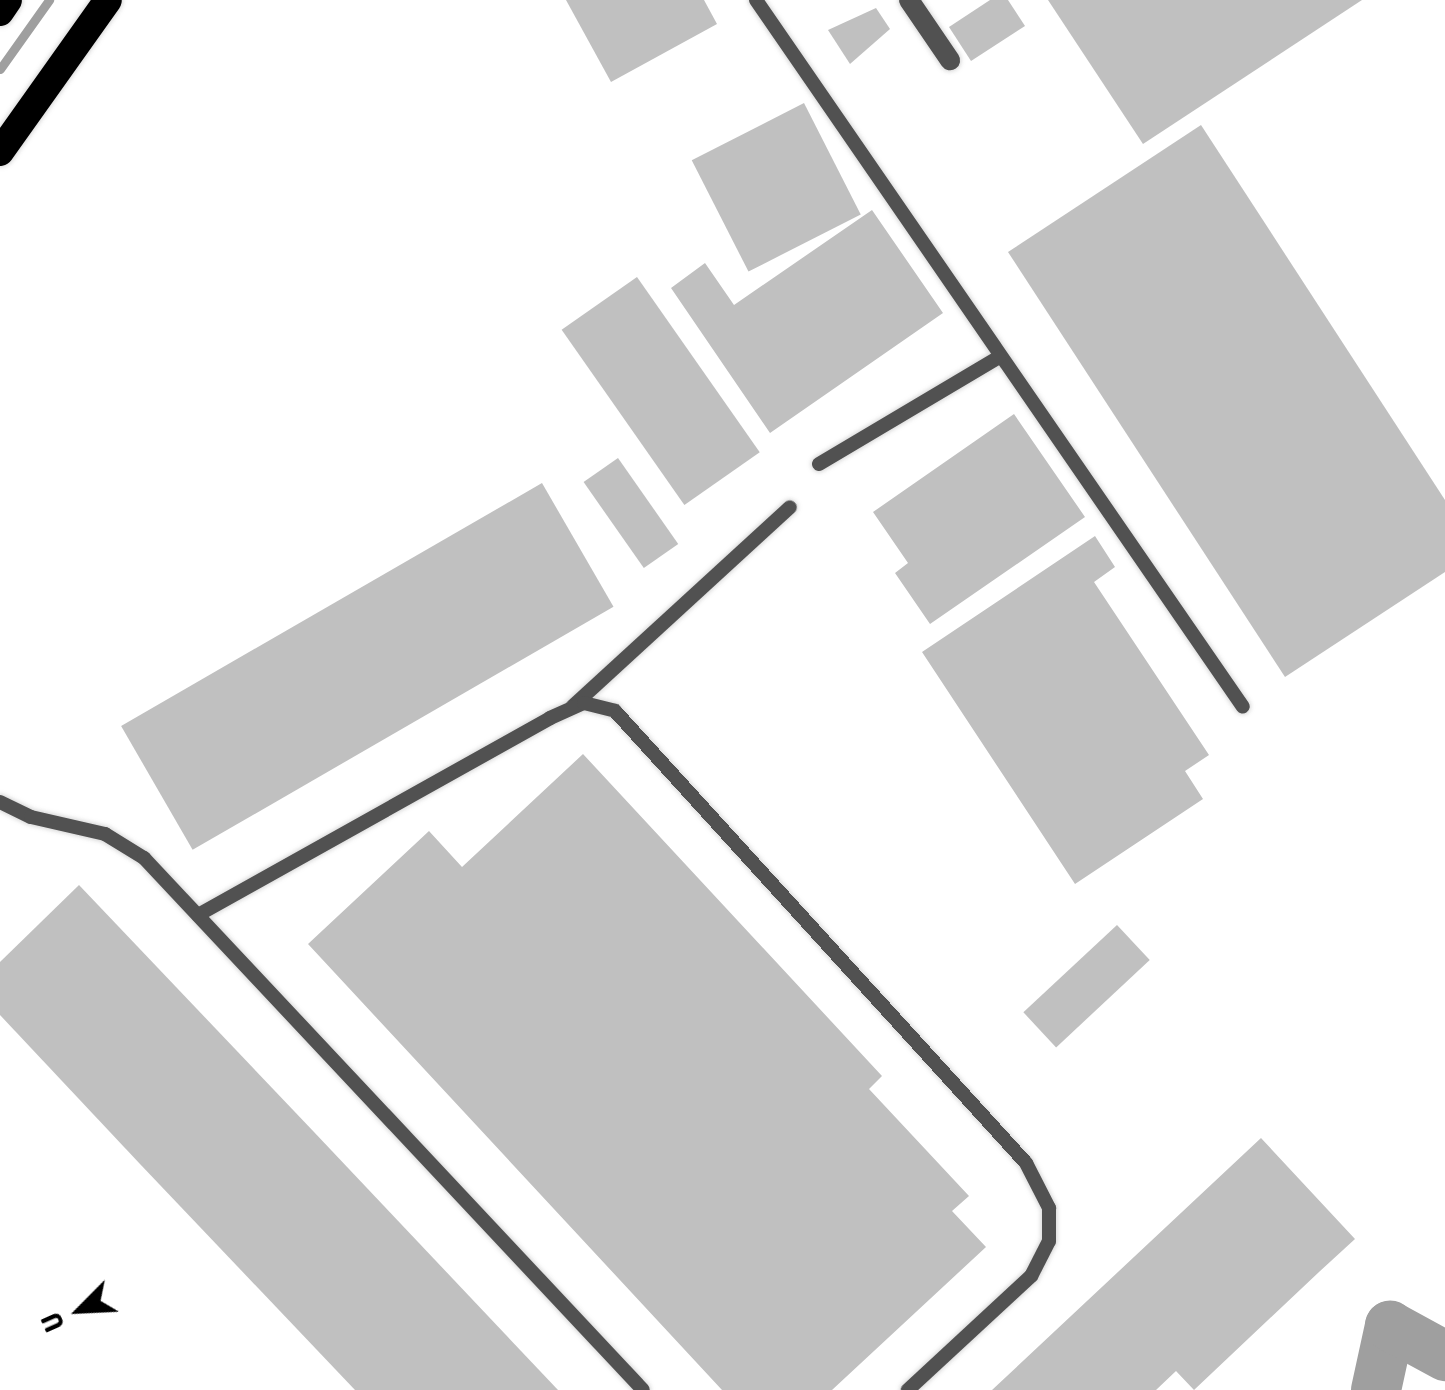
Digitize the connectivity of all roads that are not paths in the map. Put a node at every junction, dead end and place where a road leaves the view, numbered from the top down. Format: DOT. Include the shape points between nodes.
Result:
graph roads {
  1 [pos="8,0"];
  2 [pos="108,0"];
  3 [pos="756,0"];
  4 [pos="909,0"];
  5 [pos="0,12"];
  6 [pos="950,60"];
  7 [pos="0,152"];
  8 [pos="999,356"];
  9 [pos="819,464"];
  10 [pos="790,507"];
  11 [pos="1243,707"];
  12 [pos="568,710"];
  13 [pos="0,802"];
  14 [pos="198,915"];
  15 [pos="644,1390"];
  16 [pos="908,1390"];
  1 -- 5 [label="highway"];
  2 -- 7 [label="highway"];
  3 -- 8 [label="lane"];
  4 -- 6 [label="street"];
  8 -- 9 [label="lane"];
  8 -- 11 [label="lane"];
  10 -- 12 [label="lane"];
  12 -- 14 [label="lane" via="462,763"];
  12 -- 16 [label="lane" via="584,703 615,711 1026,1163 1049,1208 1049,1241 1031,1276"];
  13 -- 14 [label="lane" via="31,818 105,834 144,858"];
  14 -- 15 [label="lane"];
}
